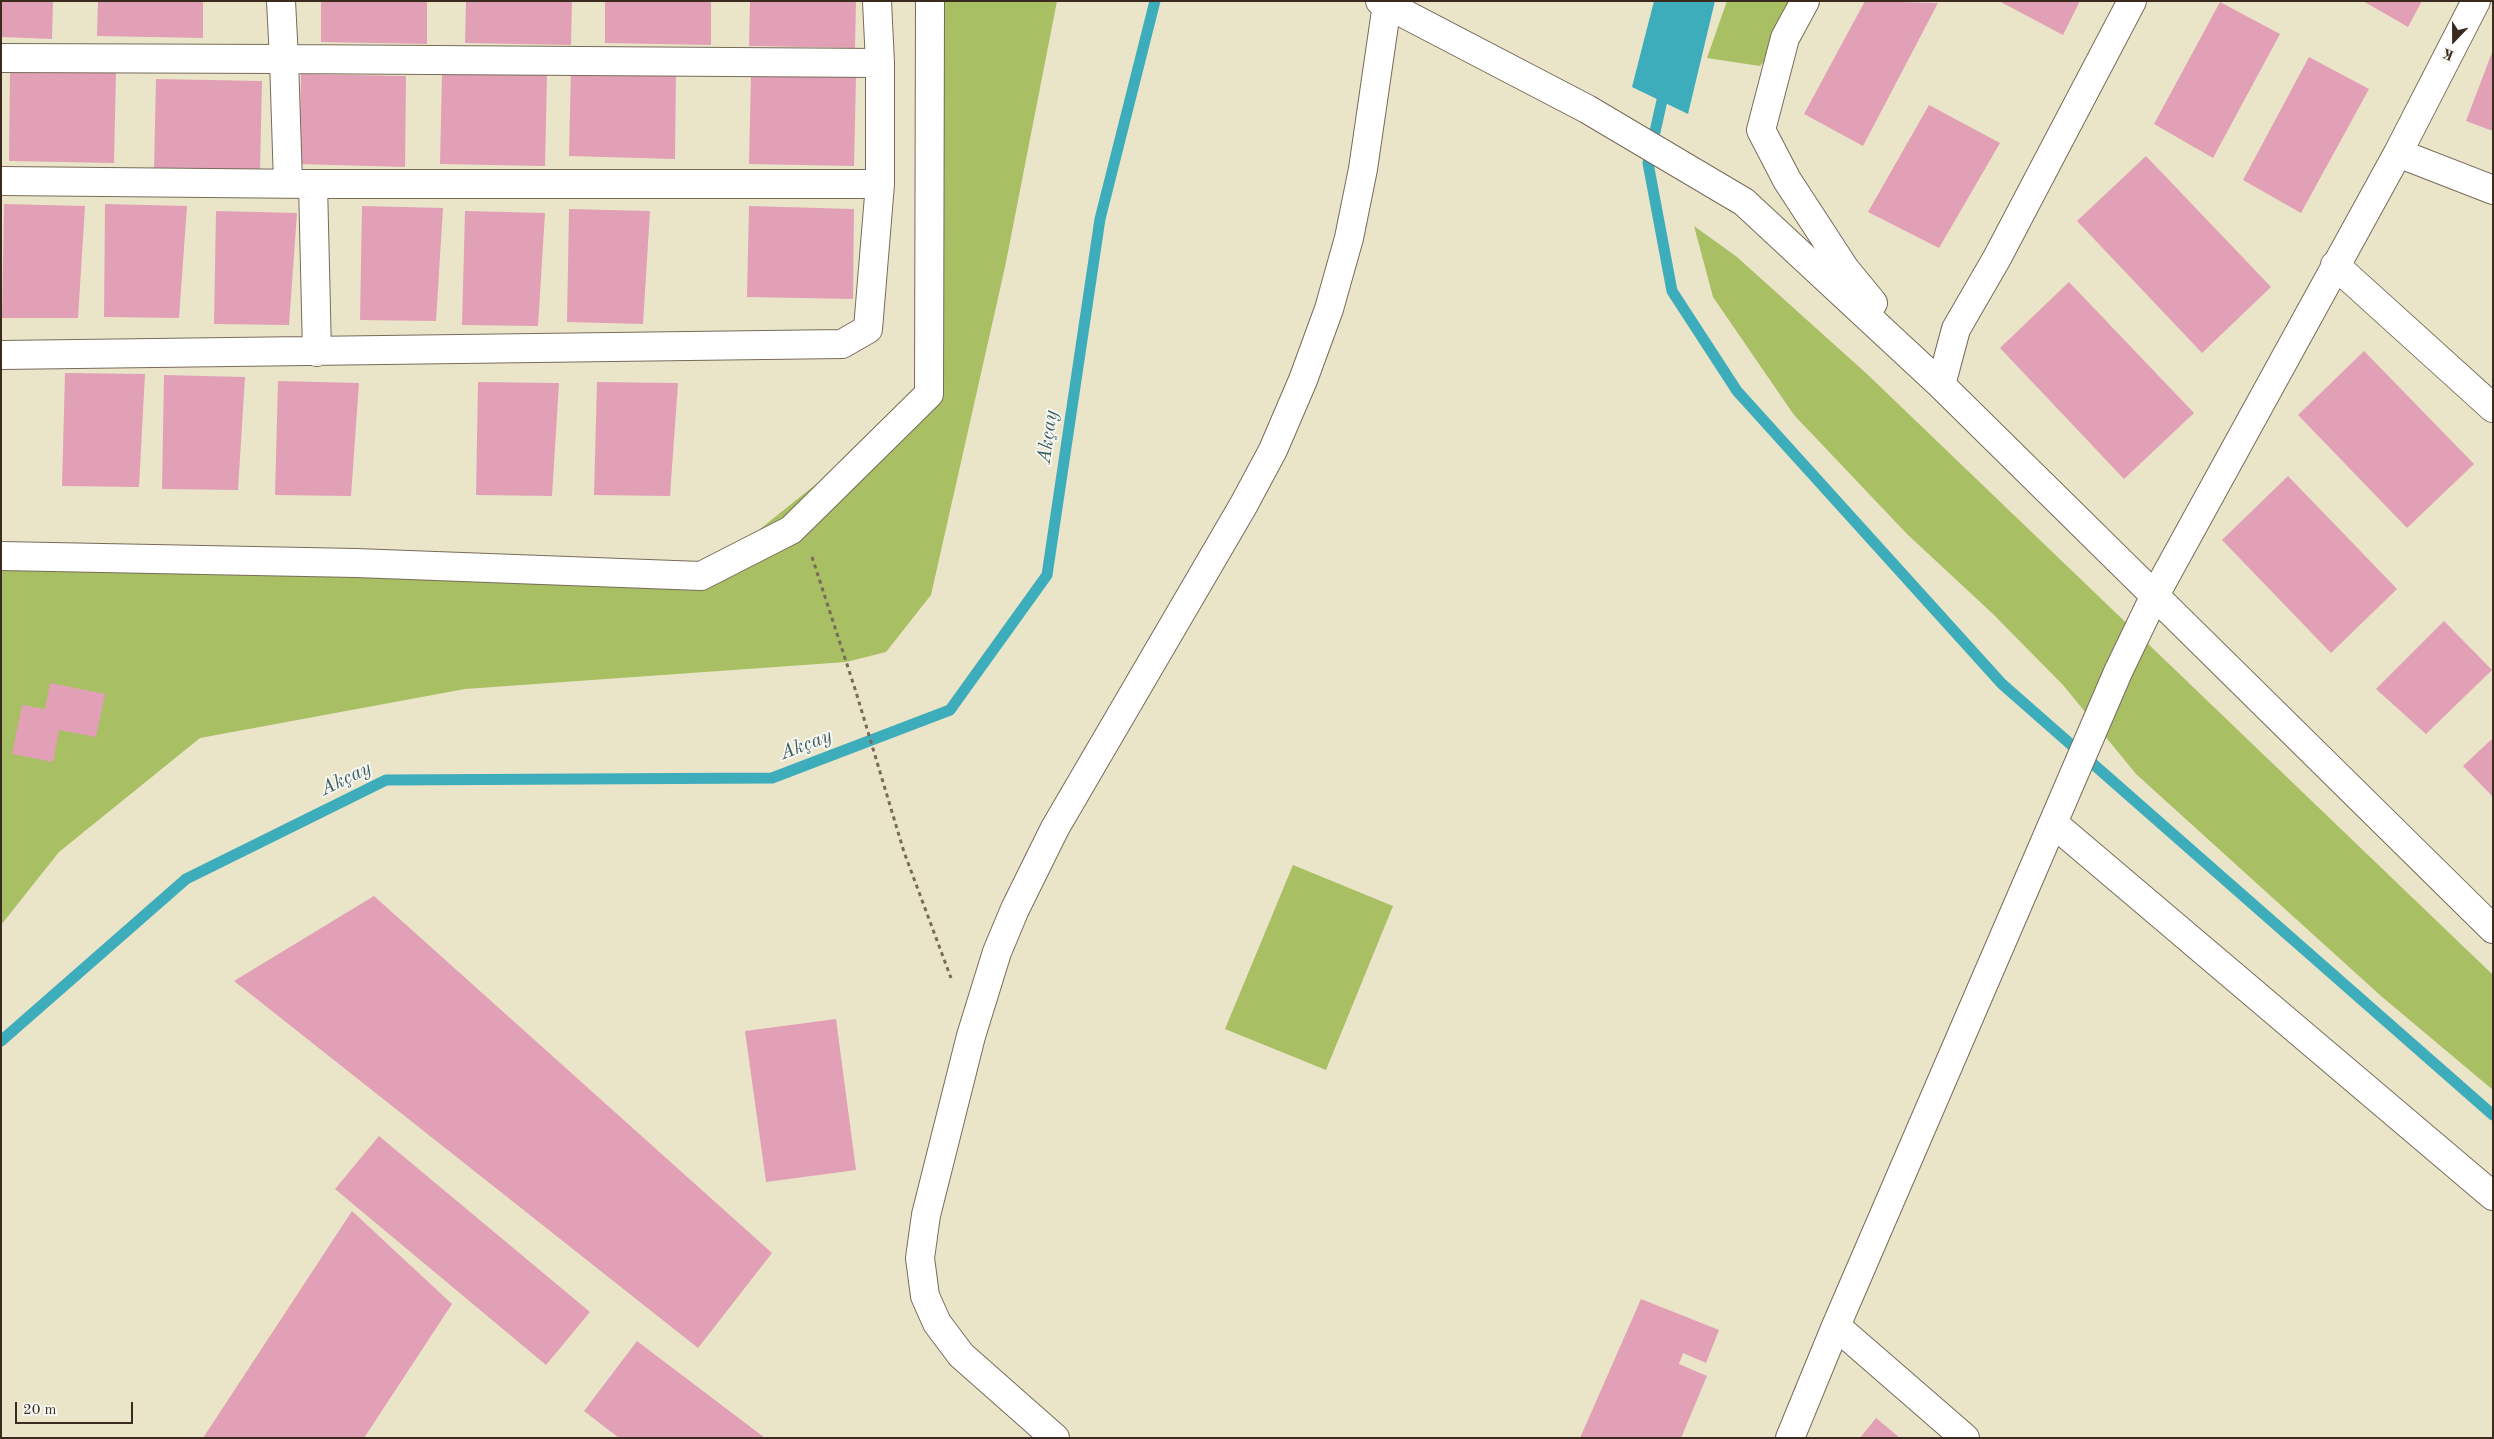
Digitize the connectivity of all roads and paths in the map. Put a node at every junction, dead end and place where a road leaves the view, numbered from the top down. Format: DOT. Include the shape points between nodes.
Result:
graph roads {
  1 [pos="281,1"];
  2 [pos="876,1"];
  3 [pos="930,1"];
  4 [pos="1805,1"];
  5 [pos="2132,1"];
  6 [pos="2476,1"];
  7 [pos="1384,3"];
  8 [pos="1,58"];
  9 [pos="284,59"];
  10 [pos="880,63"];
  11 [pos="2398,153"];
  12 [pos="1,181"];
  13 [pos="300,183"];
  14 [pos="880,184"];
  15 [pos="2493,190"];
  16 [pos="2335,265"];
  17 [pos="317,352"];
  18 [pos="1,355"];
  19 [pos="1941,385"];
  20 [pos="2493,408"];
  21 [pos="800,521"];
  22 [pos="1,556"];
  23 [pos="2155,595"];
  24 [pos="2053,823"];
  25 [pos="2493,929"];
  26 [pos="952,981"];
  27 [pos="2493,1196"];
  28 [pos="1836,1326"];
  29 [pos="1054,1438"];
  30 [pos="1790,1438"];
  31 [pos="1965,1438"];
  1 -- 9 [label="street"];
  2 -- 10 [label="street"];
  3 -- 21 [label="street" via="929,394"];
  4 -- 19 [label="street" via="1785,38 1761,130 1787,180 1845,268"];
  5 -- 19 [label="street" via="1956,329"];
  6 -- 11 [label="street"];
  7 -- 19 [label="street" via="1587,109 1744,202"];
  7 -- 29 [label="street" via="1363,169 1349,238 1329,309 1303,380 1273,450 1243,506 1068,804 1015,909 997,952 971,1036 926,1215 920,1258 925,1296 937,1323 961,1355"];
  8 -- 9 [label="street"];
  9 -- 10 [label="street"];
  9 -- 13 [label="street"];
  10 -- 14 [label="street"];
  11 -- 15 [label="street"];
  11 -- 16 [label="street"];
  12 -- 13 [label="street"];
  13 -- 14 [label="street"];
  13 -- 17 [label="street"];
  14 -- 17 [label="street" via="868,329 842,344"];
  16 -- 20 [label="street"];
  16 -- 23 [label="street"];
  17 -- 18 [label="street"];
  19 -- 23 [label="street"];
  21 -- 22 [label="street" via="791,530 701,576 356,563"];
  21 -- 26 [label="path" via="904,852"];
  23 -- 24 [label="street"];
  23 -- 25 [label="street"];
  24 -- 27 [label="street"];
  24 -- 28 [label="street"];
  28 -- 30 [label="street"];
  28 -- 31 [label="street"];
}
